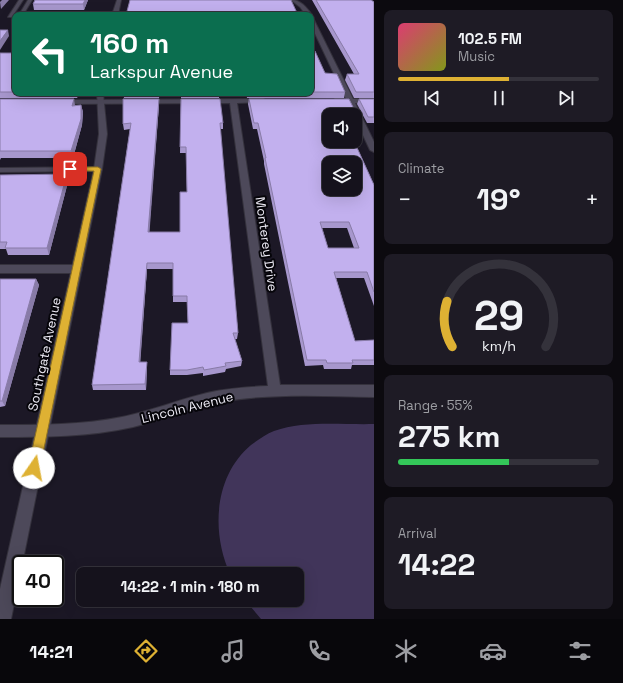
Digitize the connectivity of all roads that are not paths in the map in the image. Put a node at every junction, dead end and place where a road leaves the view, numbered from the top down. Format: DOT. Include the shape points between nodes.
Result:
graph roads {
  1 [pos="21,0"];
  2 [pos="30,0"];
  3 [pos="119,0"];
  4 [pos="293,0"];
  5 [pos="13,12"];
  6 [pos="23,12"];
  7 [pos="115,12"];
  8 [pos="306,12"];
  9 [pos="12,13"];
  10 [pos="10,16"];
  11 [pos="314,26"];
  12 [pos="319,53"];
  13 [pos="327,53"];
  14 [pos="101,97"];
  15 [pos="327,101"];
  16 [pos="350,101"];
  17 [pos="374,101"];
  18 [pos="55,102"];
  19 [pos="233,102"];
  20 [pos="272,102"];
  21 [pos="374,150"];
  22 [pos="98,169"];
  23 [pos="0,170"];
  24 [pos="0,269"];
  25 [pos="76,269"];
  26 [pos="275,391"];
  27 [pos="374,391"];
  28 [pos="0,431"];
  29 [pos="42,431"];
  30 [pos="2,619"];
  1 -- 5 [label="lane"];
  2 -- 6 [label="lane"];
  3 -- 7 [label="street"];
  4 -- 8 [label="street"];
  9 -- 10 [label="lane"];
  11 -- 13 [label="street"];
  12 -- 13 [label="street"];
  13 -- 16 [label="street"];
  14 -- 18 [label="street"];
  14 -- 19 [label="street"];
  14 -- 22 [label="street, Southgate Avenue" via="103,134"];
  15 -- 16 [label="street"];
  16 -- 17 [label="street"];
  16 -- 21 [label="street"];
  19 -- 20 [label="street"];
  19 -- 26 [label="street, Monterey Drive"];
  22 -- 23 [label="street"];
  22 -- 25 [label="street, Southgate Avenue"];
  24 -- 25 [label="street"];
  25 -- 29 [label="street, Southgate Avenue"];
  26 -- 27 [label="street, Lincoln Avenue"];
  26 -- 29 [label="street, Lincoln Avenue" via="219,396 122,423 90,429"];
  28 -- 29 [label="street, Lincoln Avenue"];
  29 -- 30 [label="street, Southgate Avenue"];
}
